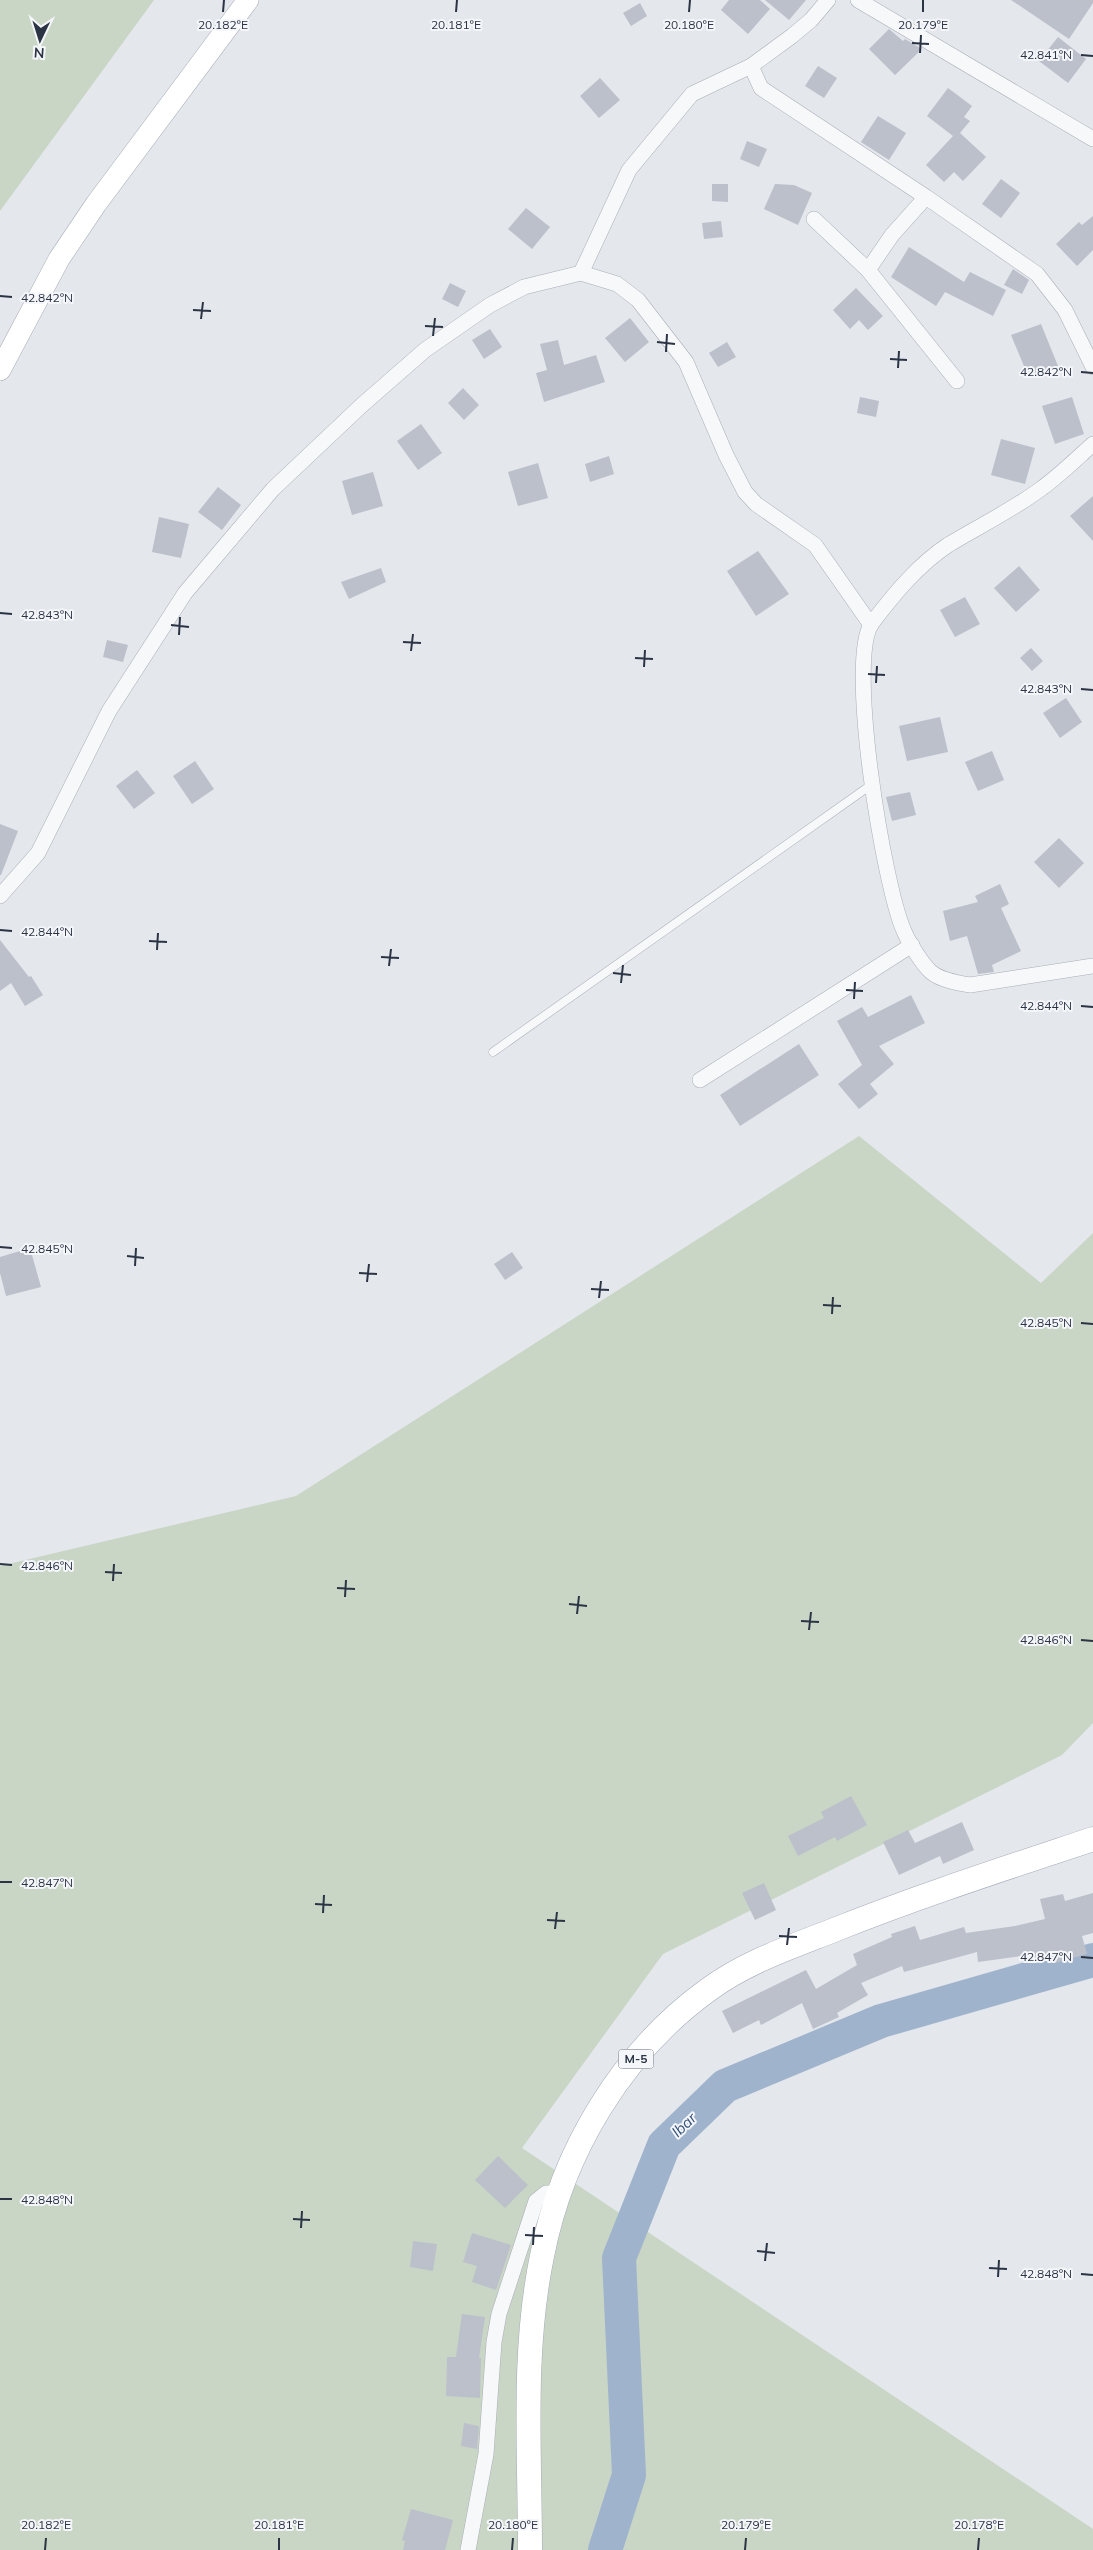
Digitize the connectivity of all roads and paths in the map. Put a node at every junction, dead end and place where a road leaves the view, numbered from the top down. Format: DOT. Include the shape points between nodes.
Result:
graph roads {
  1 [pos="248,0"];
  2 [pos="828,0"];
  3 [pos="858,0"];
  4 [pos="751,66"];
  5 [pos="1093,138"];
  6 [pos="926,197"];
  7 [pos="814,219"];
  8 [pos="868,270"];
  9 [pos="581,273"];
  10 [pos="1093,367"];
  11 [pos="0,370"];
  12 [pos="958,381"];
  13 [pos="1093,444"];
  14 [pos="871,625"];
  15 [pos="871,785"];
  16 [pos="0,896"];
  17 [pos="912,945"];
  18 [pos="1093,966"];
  19 [pos="492,1052"];
  20 [pos="700,1080"];
  21 [pos="1093,1839"];
  22 [pos="559,2193"];
  23 [pos="468,2550"];
  24 [pos="530,2550"];
  1 -- 11 [label="main road" via="96,204 60,259"];
  2 -- 4 [label="street" via="798,31"];
  3 -- 5 [label="street"];
  4 -- 6 [label="street" via="761,88"];
  4 -- 9 [label="street" via="692,94 629,170"];
  6 -- 8 [label="street" via="892,235"];
  6 -- 10 [label="street" via="1037,274 1065,310"];
  7 -- 8 [label="street"];
  8 -- 12 [label="street"];
  9 -- 14 [label="street" via="617,284 638,300 686,362 745,492 756,504 815,545"];
  9 -- 16 [label="street" via="524,287 441,338 362,405 273,489 185,594 109,712 38,853"];
  13 -- 14 [label="street" via="1041,489 947,546 915,572"];
  14 -- 15 [label="street" via="866,644 864,692"];
  15 -- 17 [label="street" via="886,871 904,930"];
  15 -- 19 [label="lane"];
  17 -- 18 [label="street" via="931,972 970,985"];
  17 -- 20 [label="street"];
  21 -- 22 [label="main road, M-5" via="883,1910 750,1964 710,1988 679,2013 622,2076 597,2112"];
  22 -- 23 [label="street" via="546,2193 536,2202 498,2314 486,2454"];
  22 -- 24 [label="main road, M-5" via="542,2255 532,2329"];
}
